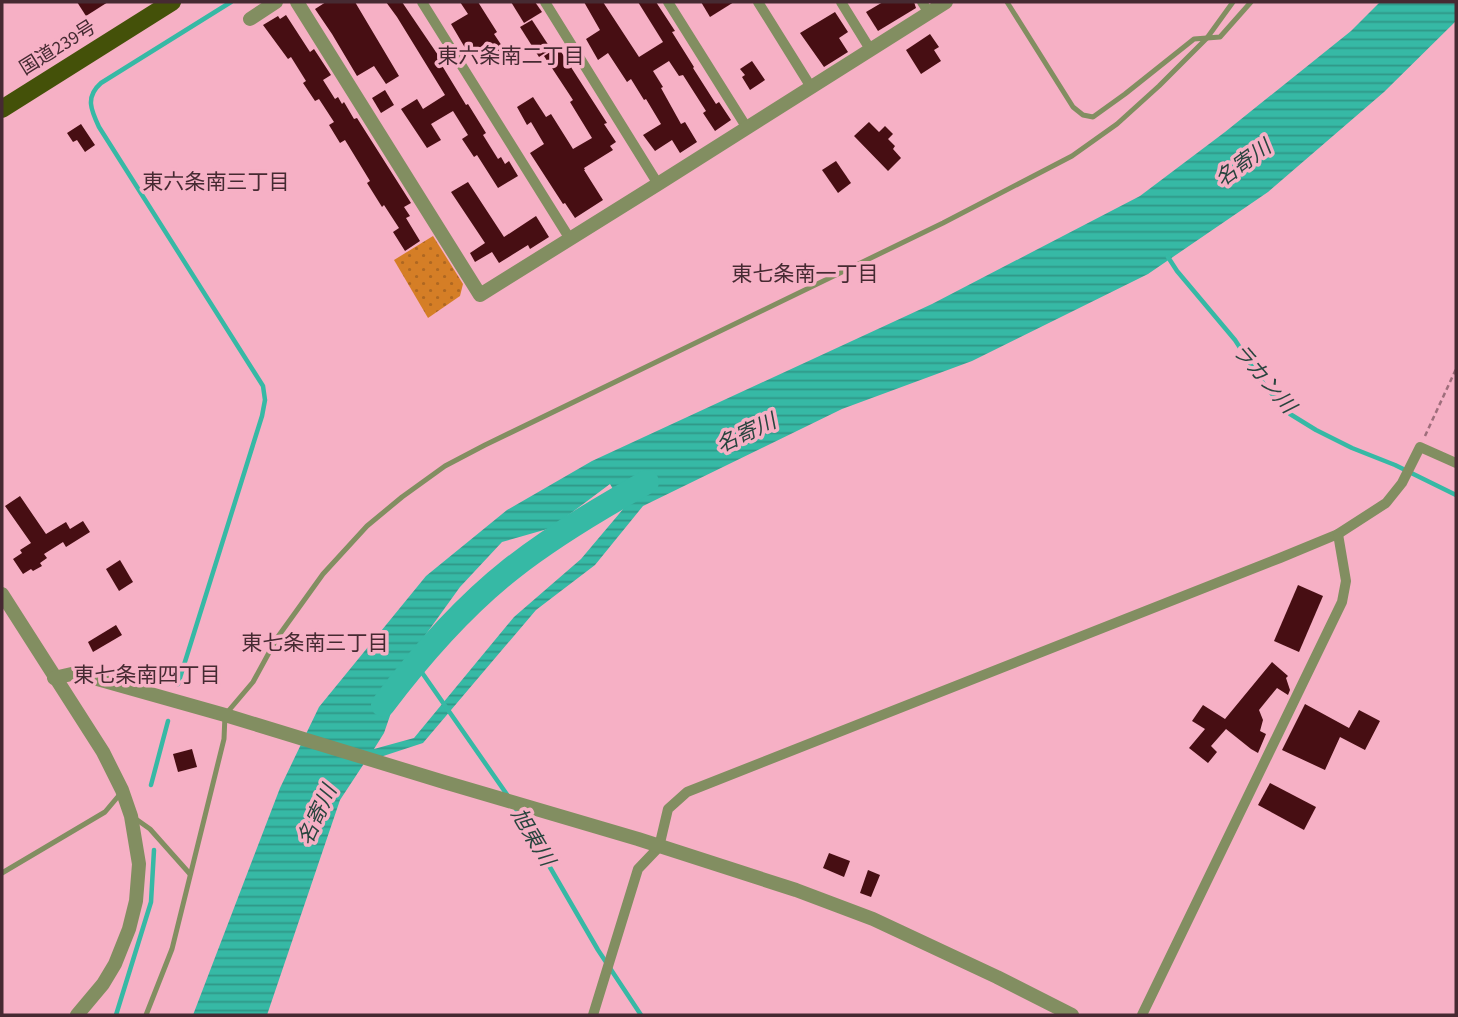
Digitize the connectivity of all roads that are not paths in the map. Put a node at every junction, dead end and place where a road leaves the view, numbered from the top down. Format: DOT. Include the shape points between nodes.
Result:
graph roads {
  1 [pos="172,2"];
  2 [pos="276,2"];
  3 [pos="297,2"];
  4 [pos="422,2"];
  5 [pos="545,2"];
  6 [pos="668,2"];
  7 [pos="758,2"];
  8 [pos="841,2"];
  9 [pos="946,2"];
  10 [pos="1007,2"];
  11 [pos="1233,2"];
  12 [pos="1251,2"];
  13 [pos="925,7"];
  14 [pos="250,19"];
  15 [pos="1207,38"];
  16 [pos="870,50"];
  17 [pos="811,87"];
  18 [pos="2,108"];
  19 [pos="747,128"];
  20 [pos="659,184"];
  21 [pos="570,239"];
  22 [pos="1456,463"];
  23 [pos="1338,534"];
  24 [pos="2,594"];
  25 [pos="54,678"];
  26 [pos="225,715"];
  27 [pos="122,790"];
  28 [pos="131,816"];
  29 [pos="659,847"];
  30 [pos="2,873"];
  31 [pos="190,874"];
  32 [pos="77,1015"];
  33 [pos="146,1015"];
  34 [pos="593,1015"];
  35 [pos="1072,1015"];
  36 [pos="1142,1015"];
  1 -- 18 [label="highway, 国道239号"];
  2 -- 14 [label="street"];
  3 -- 21 [label="street" via="480,295"];
  4 -- 21 [label="street"];
  5 -- 20 [label="street"];
  6 -- 19 [label="street"];
  7 -- 17 [label="street"];
  8 -- 16 [label="street"];
  9 -- 13 [label="street"];
  10 -- 15 [label="lane" via="1073,107 1093,117 1194,39"];
  11 -- 15 [label="lane"];
  12 -- 15 [label="lane" via="1220,37"];
  13 -- 16 [label="street"];
  15 -- 26 [label="lane" via="1126,116 1072,156 446,466 367,526 323,574 253,681"];
  16 -- 17 [label="street"];
  17 -- 19 [label="street"];
  19 -- 20 [label="street"];
  20 -- 21 [label="street"];
  22 -- 23 [label="street" via="1420,447 1386,503"];
  23 -- 29 [label="street" via="687,792 668,809"];
  23 -- 36 [label="street" via="1346,581 1342,603"];
  24 -- 25 [label="street"];
  25 -- 26 [label="street" via="76,673"];
  25 -- 27 [label="street"];
  26 -- 29 [label="street"];
  26 -- 31 [label="lane" via="224,738"];
  27 -- 28 [label="street"];
  27 -- 30 [label="lane" via="105,812"];
  28 -- 31 [label="lane" via="150,829"];
  28 -- 32 [label="street" via="139,864 129,929 103,984"];
  29 -- 34 [label="street" via="638,869"];
  29 -- 35 [label="street" via="873,919"];
  31 -- 33 [label="lane" via="172,949"];
}
